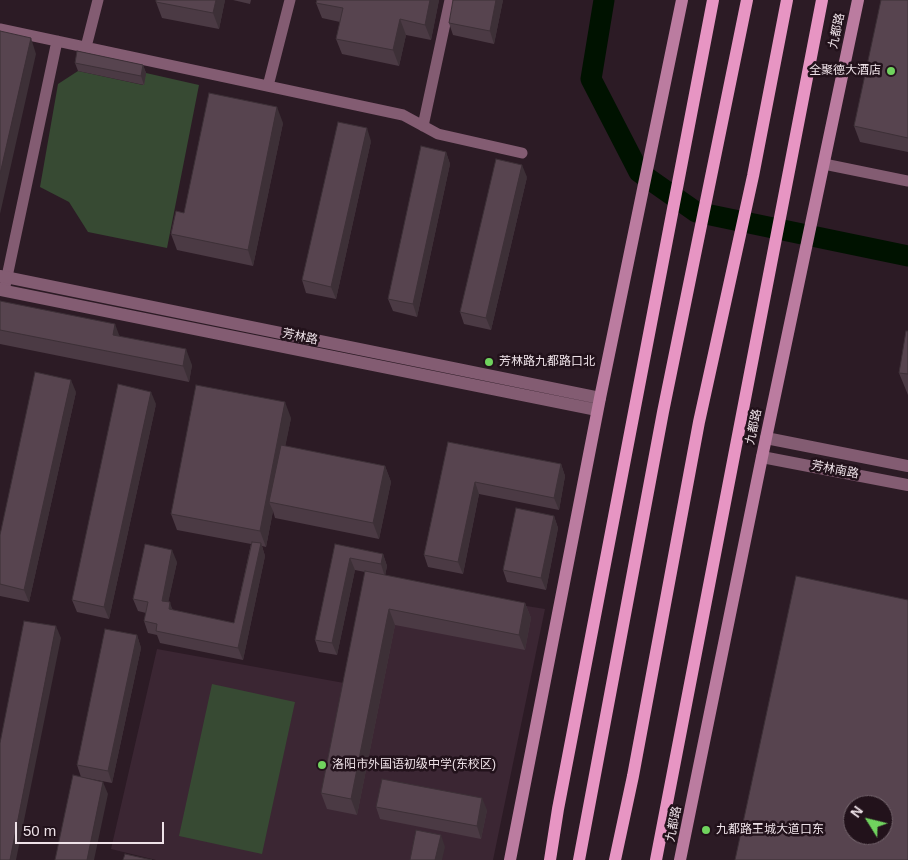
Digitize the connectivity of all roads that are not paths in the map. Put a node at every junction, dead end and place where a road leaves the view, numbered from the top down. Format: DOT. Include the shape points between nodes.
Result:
graph roads {
  1 [pos="98,0"];
  2 [pos="290,0"];
  3 [pos="450,0"];
  4 [pos="682,0"];
  5 [pos="713,0"];
  6 [pos="747,0"];
  7 [pos="787,0"];
  8 [pos="822,0"];
  9 [pos="858,0"];
  10 [pos="0,29"];
  11 [pos="57,41"];
  12 [pos="86,47"];
  13 [pos="268,86"];
  14 [pos="423,126"];
  15 [pos="522,153"];
  16 [pos="824,164"];
  17 [pos="908,181"];
  18 [pos="3,284"];
  19 [pos="599,404"];
  20 [pos="766,438"];
  21 [pos="762,457"];
  22 [pos="908,466"];
  23 [pos="908,485"];
  24 [pos="558,809"];
  25 [pos="663,828"];
  26 [pos="510,860"];
  27 [pos="545,860"];
  28 [pos="550,860"];
  29 [pos="579,860"];
  30 [pos="615,860"];
  31 [pos="656,860"];
  32 [pos="664,860"];
  33 [pos="680,860"];
  1 -- 12 [label="lane"];
  2 -- 13 [label="lane"];
  3 -- 14 [label="lane"];
  4 -- 19 [label="main road"];
  5 -- 24 [label="main road"];
  6 -- 29 [label="main road" via="659,431"];
  7 -- 30 [label="main road" via="753,176 699,422"];
  8 -- 25 [label="main road"];
  9 -- 16 [label="main road, 九都路"];
  10 -- 11 [label="lane"];
  11 -- 12 [label="lane"];
  11 -- 18 [label="lane"];
  12 -- 13 [label="lane"];
  13 -- 14 [label="lane" via="403,115"];
  14 -- 15 [label="lane" via="438,134"];
  16 -- 17 [label="lane"];
  16 -- 20 [label="main road, 九都路"];
  18 -- 19 [label="street, 芳林路"];
  19 -- 26 [label="main road"];
  20 -- 21 [label="main road, 九都路"];
  20 -- 22 [label="street, 芳林南路"];
  21 -- 23 [label="street, 芳林南路"];
  21 -- 33 [label="main road, 九都路"];
  24 -- 27 [label="main road"];
  24 -- 28 [label="main road"];
  25 -- 31 [label="main road"];
  25 -- 32 [label="main road"];
}
